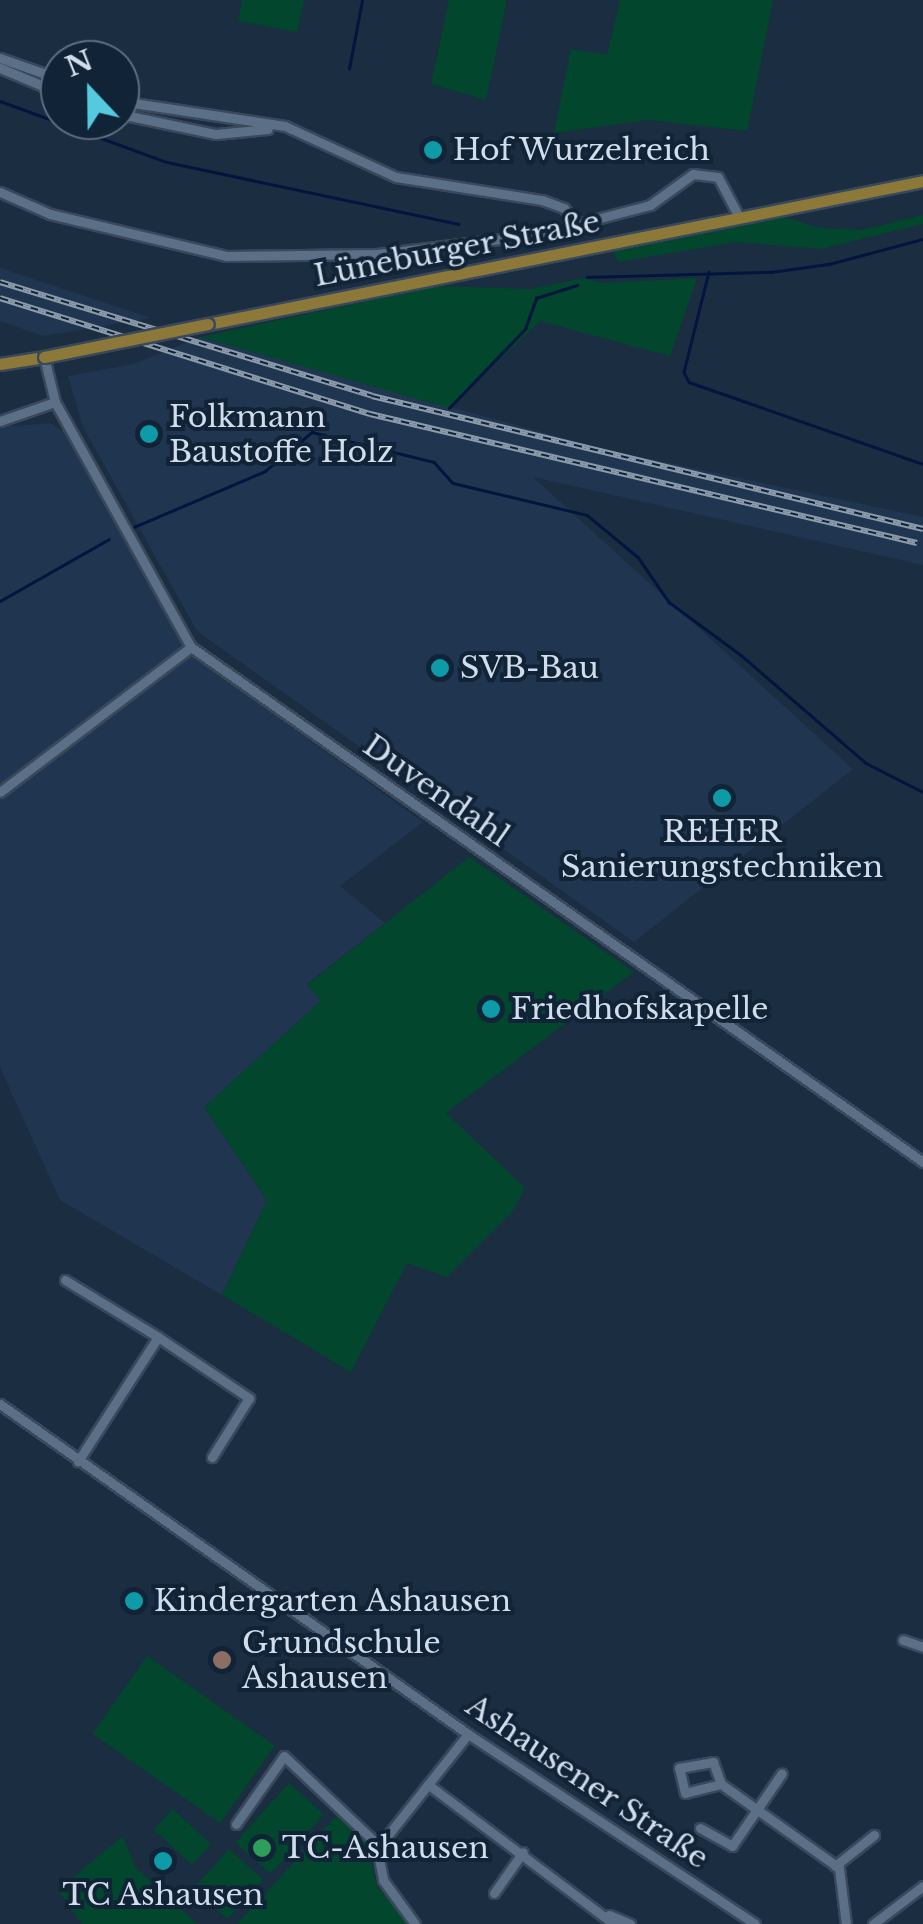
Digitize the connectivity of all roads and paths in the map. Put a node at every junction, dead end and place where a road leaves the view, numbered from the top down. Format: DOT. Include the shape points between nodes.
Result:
graph roads {
  1 [pos="0,58"];
  2 [pos="0,68"];
  3 [pos="40,72"];
  4 [pos="40,85"];
  5 [pos="140,104"];
  6 [pos="140,118"];
  7 [pos="285,126"];
  8 [pos="923,181"];
  9 [pos="0,192"];
  10 [pos="738,217"];
  11 [pos="577,225"];
  12 [pos="44,356"];
  13 [pos="0,364"];
  14 [pos="55,402"];
  15 [pos="0,421"];
  16 [pos="191,646"];
  17 [pos="0,792"];
  18 [pos="923,1162"];
  19 [pos="65,1280"];
  20 [pos="158,1337"];
  21 [pos="0,1404"];
  22 [pos="212,1457"];
  23 [pos="78,1462"];
  24 [pos="904,1640"];
  25 [pos="923,1646"];
  26 [pos="468,1734"];
  27 [pos="782,1773"];
  28 [pos="721,1784"];
  29 [pos="430,1786"];
  30 [pos="756,1809"];
  31 [pos="236,1824"];
  32 [pos="700,1828"];
  33 [pos="874,1835"];
  34 [pos="384,1840"];
  35 [pos="523,1852"];
  36 [pos="835,1866"];
  37 [pos="923,1886"];
  38 [pos="494,1893"];
  39 [pos="612,1920"];
  40 [pos="416,1924"];
  41 [pos="630,1924"];
  42 [pos="754,1924"];
  43 [pos="846,1924"];
  44 [pos="873,1924"];
  1 -- 3 [label="street"];
  2 -- 4 [label="street"];
  5 -- 7 [label="street"];
  6 -- 7 [label="street" via="216,134"];
  7 -- 11 [label="street" via="396,177 542,200 564,208"];
  8 -- 10 [label="main road, Lüneburger Straße"];
  9 -- 11 [label="street" via="50,214 226,256 300,258 471,246"];
  10 -- 11 [label="street" via="718,177 694,174 650,205"];
  10 -- 12 [label="main road, Lüneburger Straße, bridge"];
  12 -- 13 [label="main road, Lüneburger Straße"];
  12 -- 14 [label="street, Duvendahl"];
  14 -- 15 [label="street"];
  14 -- 16 [label="street, Duvendahl"];
  16 -- 17 [label="street"];
  16 -- 18 [label="street, Duvendahl"];
  19 -- 20 [label="street"];
  20 -- 22 [label="street" via="250,1398"];
  20 -- 23 [label="street"];
  21 -- 23 [label="street, Ashausener Straße"];
  23 -- 26 [label="street, Ashausener Straße"];
  24 -- 25 [label="street"];
  26 -- 29 [label="street"];
  26 -- 42 [label="street, Ashausener Straße"];
  27 -- 30 [label="street"];
  28 -- 28 [label="street" via="714,1762 678,1768 685,1793"];
  28 -- 30 [label="street"];
  29 -- 34 [label="street"];
  29 -- 35 [label="street"];
  30 -- 32 [label="street" via="732,1846"];
  30 -- 36 [label="street"];
  31 -- 40 [label="street" via="284,1756 376,1842 383,1880"];
  33 -- 36 [label="street"];
  35 -- 38 [label="street"];
  35 -- 39 [label="street"];
  36 -- 43 [label="street"];
  37 -- 44 [label="street"];
  39 -- 41 [label="street"];
}
